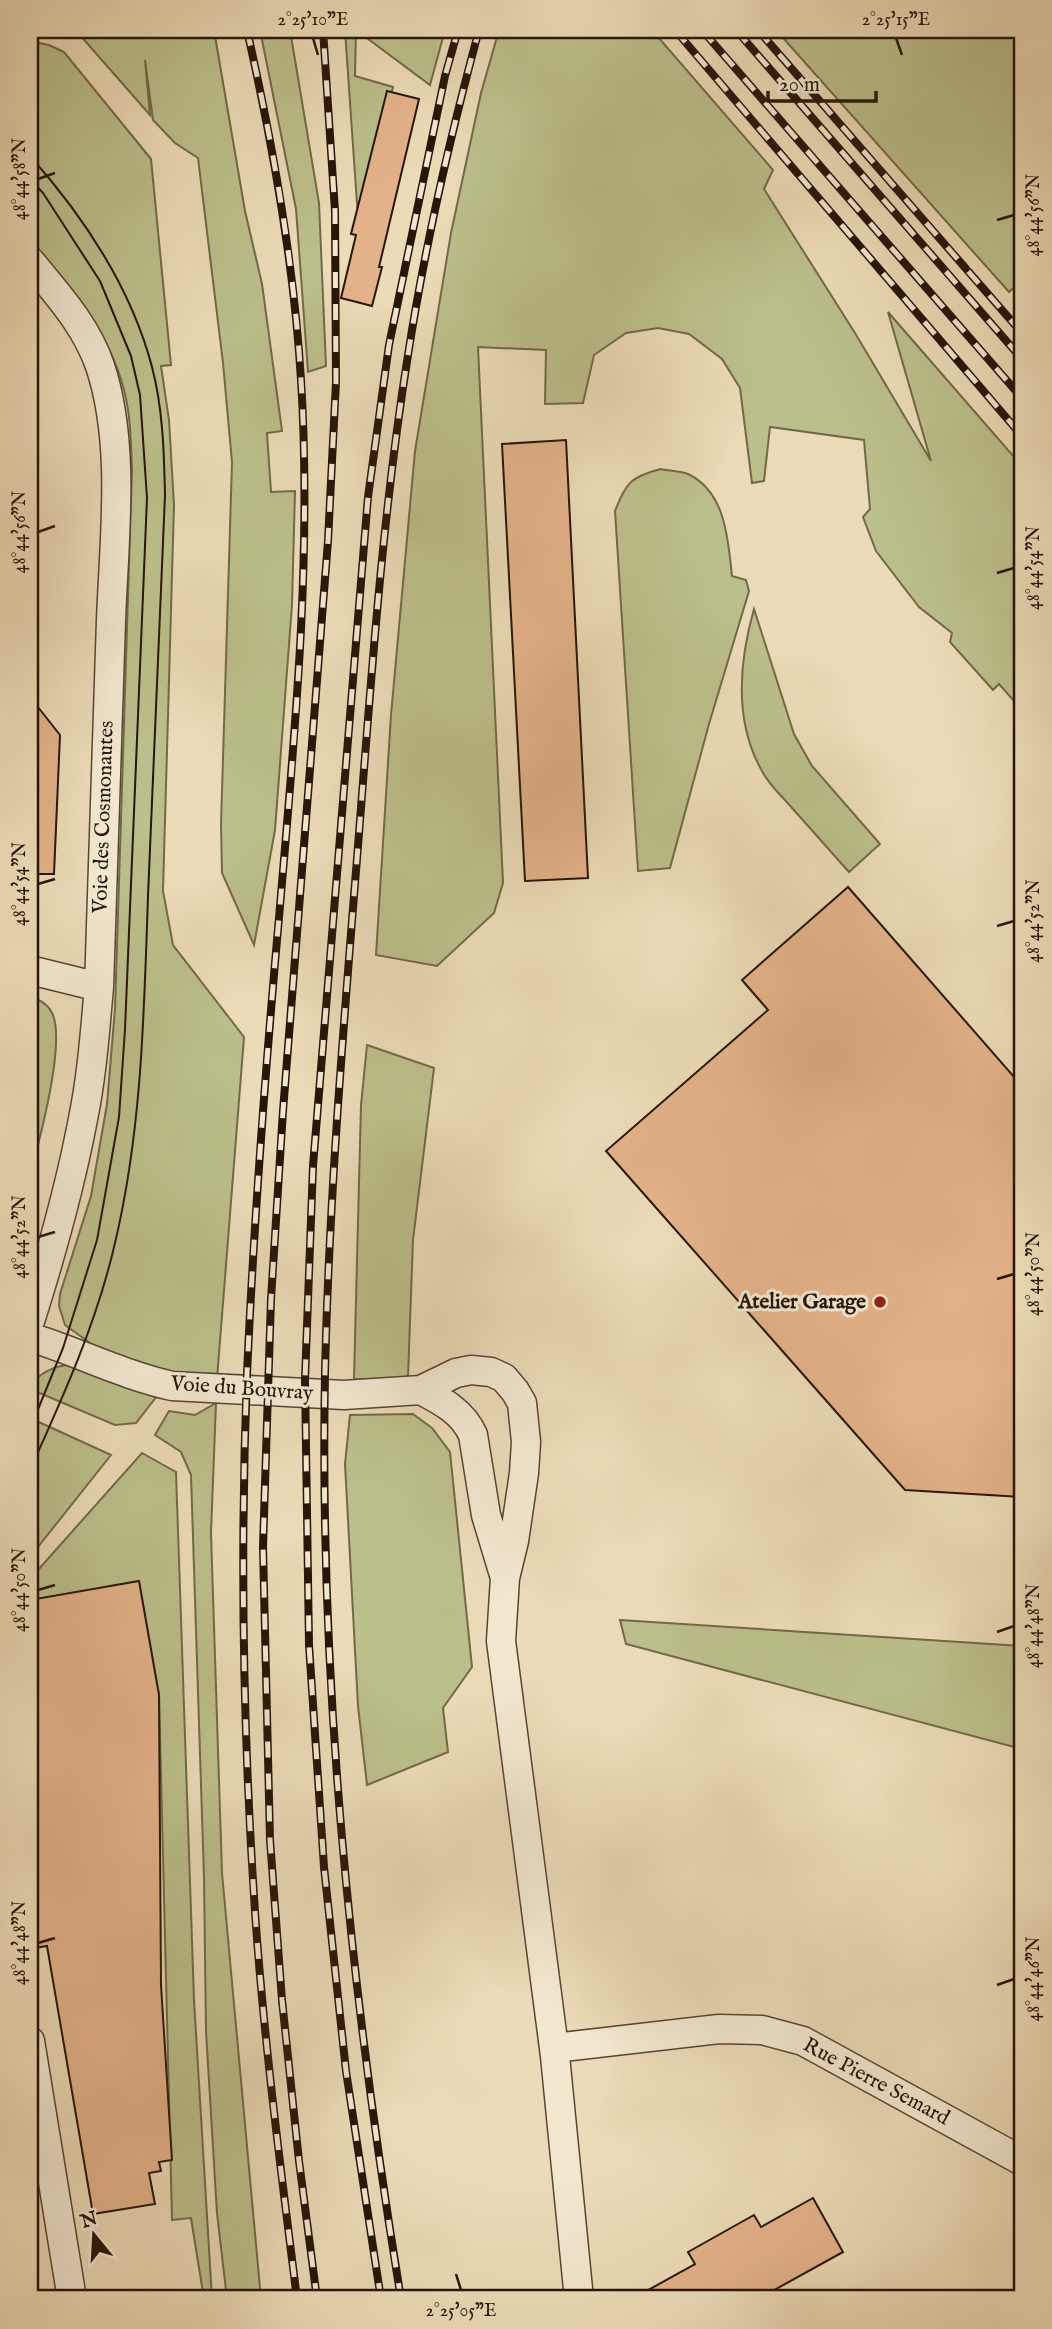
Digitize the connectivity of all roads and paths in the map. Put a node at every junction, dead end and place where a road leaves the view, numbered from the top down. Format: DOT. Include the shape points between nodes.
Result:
graph roads {
  1 [pos="30,261"];
  2 [pos="30,970"];
  3 [pos="99,986"];
  4 [pos="30,1321"];
  5 [pos="30,1337"];
  6 [pos="421,1390"];
  7 [pos="505,1578"];
  8 [pos="30,2041"];
  9 [pos="554,2048"];
  10 [pos="1022,2161"];
  11 [pos="72,2299"];
  12 [pos="579,2299"];
  1 -- 3 [label="street, Voie des Cosmonautes" via="88,338 112,417 115,506"];
  2 -- 3 [label="street"];
  3 -- 4 [label="street, Voie des Cosmonautes" via="84,1118"];
  5 -- 6 [label="street, Voie du Bouvray" via="172,1386 344,1395"];
  6 -- 7 [label="street" via="454,1410 470,1427 486,1515"];
  6 -- 7 [label="street, Voie du Bouvray" via="456,1373 479,1369 504,1378 522,1403 524,1473"];
  7 -- 9 [label="street" via="501,1642"];
  8 -- 11 [label="street"];
  9 -- 10 [label="street, Rue Pierre Semard" via="719,2029 762,2030 803,2041"];
  9 -- 12 [label="street"];
}
